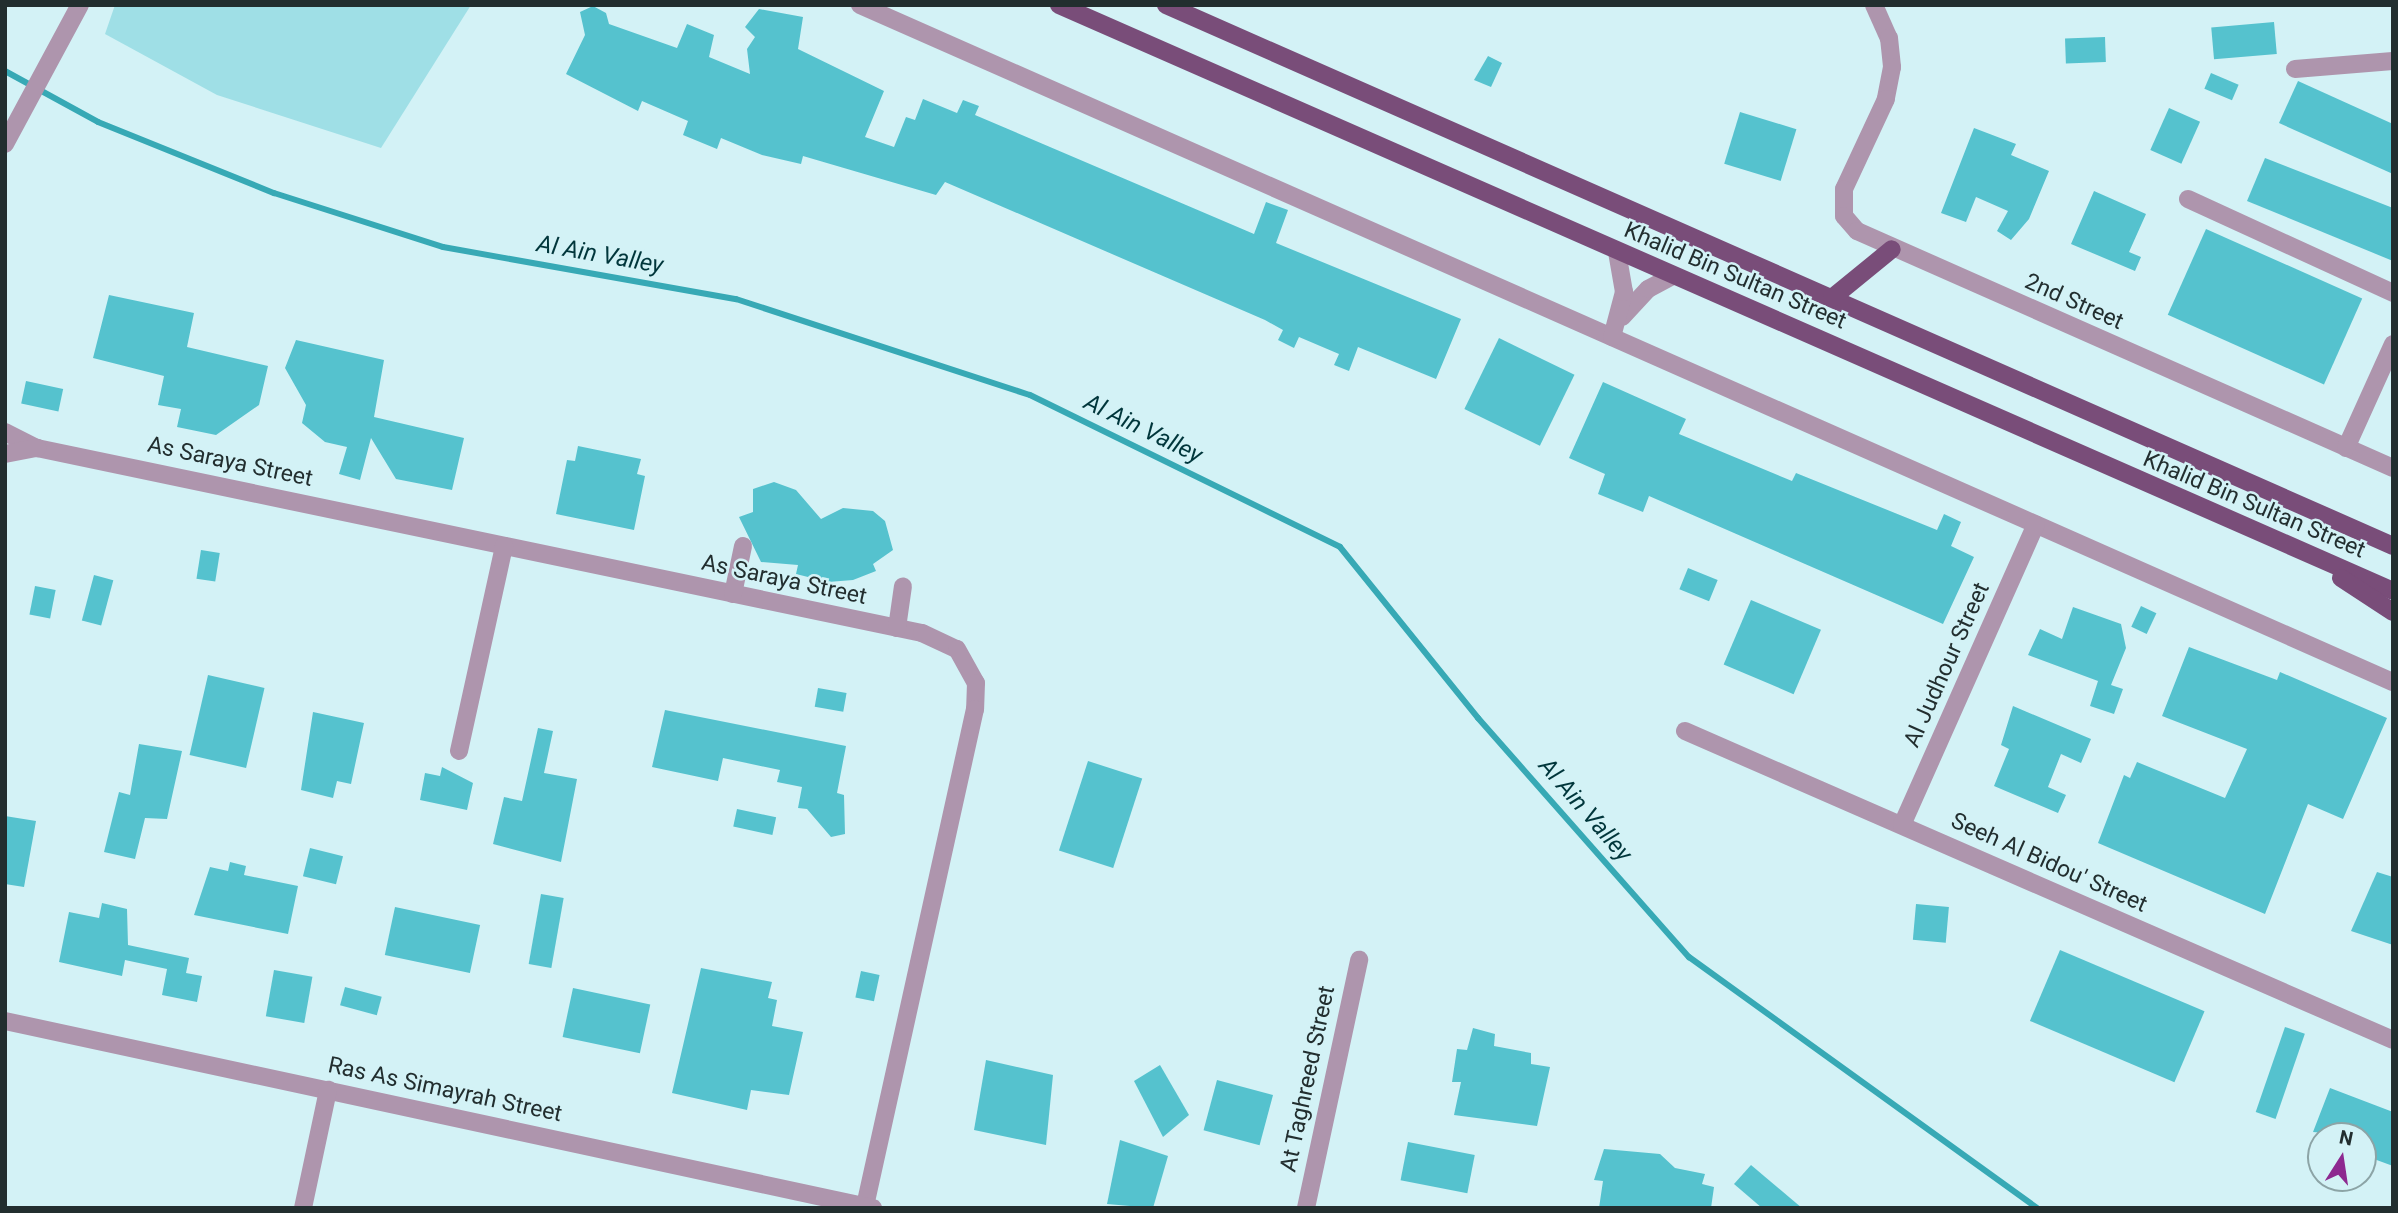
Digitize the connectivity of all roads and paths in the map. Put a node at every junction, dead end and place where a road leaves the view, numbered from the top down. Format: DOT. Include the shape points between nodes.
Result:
graph roads {
  1 [pos="80,5"];
  2 [pos="860,5"];
  3 [pos="1059,5"];
  4 [pos="1166,5"];
  5 [pos="1874,5"];
  6 [pos="2393,61"];
  7 [pos="2295,69"];
  8 [pos="5,144"];
  9 [pos="2188,199"];
  10 [pos="1892,249"];
  11 [pos="1617,252"];
  12 [pos="1672,276"];
  13 [pos="2393,293"];
  14 [pos="1832,298"];
  15 [pos="1620,319"];
  16 [pos="1612,337"];
  17 [pos="2393,344"];
  18 [pos="5,432"];
  19 [pos="37,448"];
  20 [pos="2346,448"];
  21 [pos="5,454"];
  22 [pos="2393,468"];
  23 [pos="2036,524"];
  24 [pos="2393,544"];
  25 [pos="503,546"];
  26 [pos="743,547"];
  27 [pos="2308,557"];
  28 [pos="903,586"];
  29 [pos="2393,591"];
  30 [pos="733,594"];
  31 [pos="2393,612"];
  32 [pos="897,628"];
  33 [pos="2393,682"];
  34 [pos="1685,731"];
  35 [pos="458,751"];
  36 [pos="1902,825"];
  37 [pos="1359,960"];
  38 [pos="5,1021"];
  39 [pos="2393,1040"];
  40 [pos="328,1090"];
  41 [pos="869,1207"];
  42 [pos="303,1208"];
  43 [pos="1306,1208"];
  1 -- 8 [label="street"];
  2 -- 16 [label="street"];
  3 -- 11 [label="main road, Khalid Bin Sultan Street"];
  4 -- 14 [label="main road, Khalid Bin Sultan Street"];
  5 -- 10 [label="street, 2nd Street" via="1891,52 1879,114 1844,189 1842,207 1857,231"];
  6 -- 7 [label="street"];
  9 -- 13 [label="street"];
  10 -- 14 [label="main road"];
  10 -- 20 [label="street, 2nd Street"];
  11 -- 12 [label="main road, Khalid Bin Sultan Street"];
  11 -- 15 [label="street" via="1624,292"];
  12 -- 15 [label="street" via="1648,289"];
  12 -- 27 [label="main road, Khalid Bin Sultan Street"];
  14 -- 24 [label="main road, Khalid Bin Sultan Street"];
  15 -- 16 [label="street"];
  16 -- 23 [label="street"];
  17 -- 20 [label="street"];
  18 -- 19 [label="street, As Saraya Street"];
  19 -- 21 [label="street, As Saraya Street"];
  19 -- 25 [label="street, As Saraya Street"];
  20 -- 22 [label="street, 2nd Street"];
  23 -- 33 [label="street"];
  23 -- 36 [label="street, Al Judhour Street"];
  25 -- 30 [label="street, As Saraya Street"];
  25 -- 35 [label="street"];
  26 -- 30 [label="street"];
  27 -- 29 [label="main road, Khalid Bin Sultan Street"];
  27 -- 31 [label="main road"];
  28 -- 32 [label="street"];
  30 -- 32 [label="street, As Saraya Street"];
  32 -- 41 [label="street, As Saraya Street" via="957,649 972,670 977,696"];
  34 -- 36 [label="street, Seeh Al Bidou' Street"];
  36 -- 39 [label="street, Seeh Al Bidou' Street"];
  37 -- 43 [label="street, At Taghreed Street"];
  38 -- 40 [label="street, Ras As Simayrah Street"];
  40 -- 41 [label="street, Ras As Simayrah Street"];
  40 -- 42 [label="street"];
}
